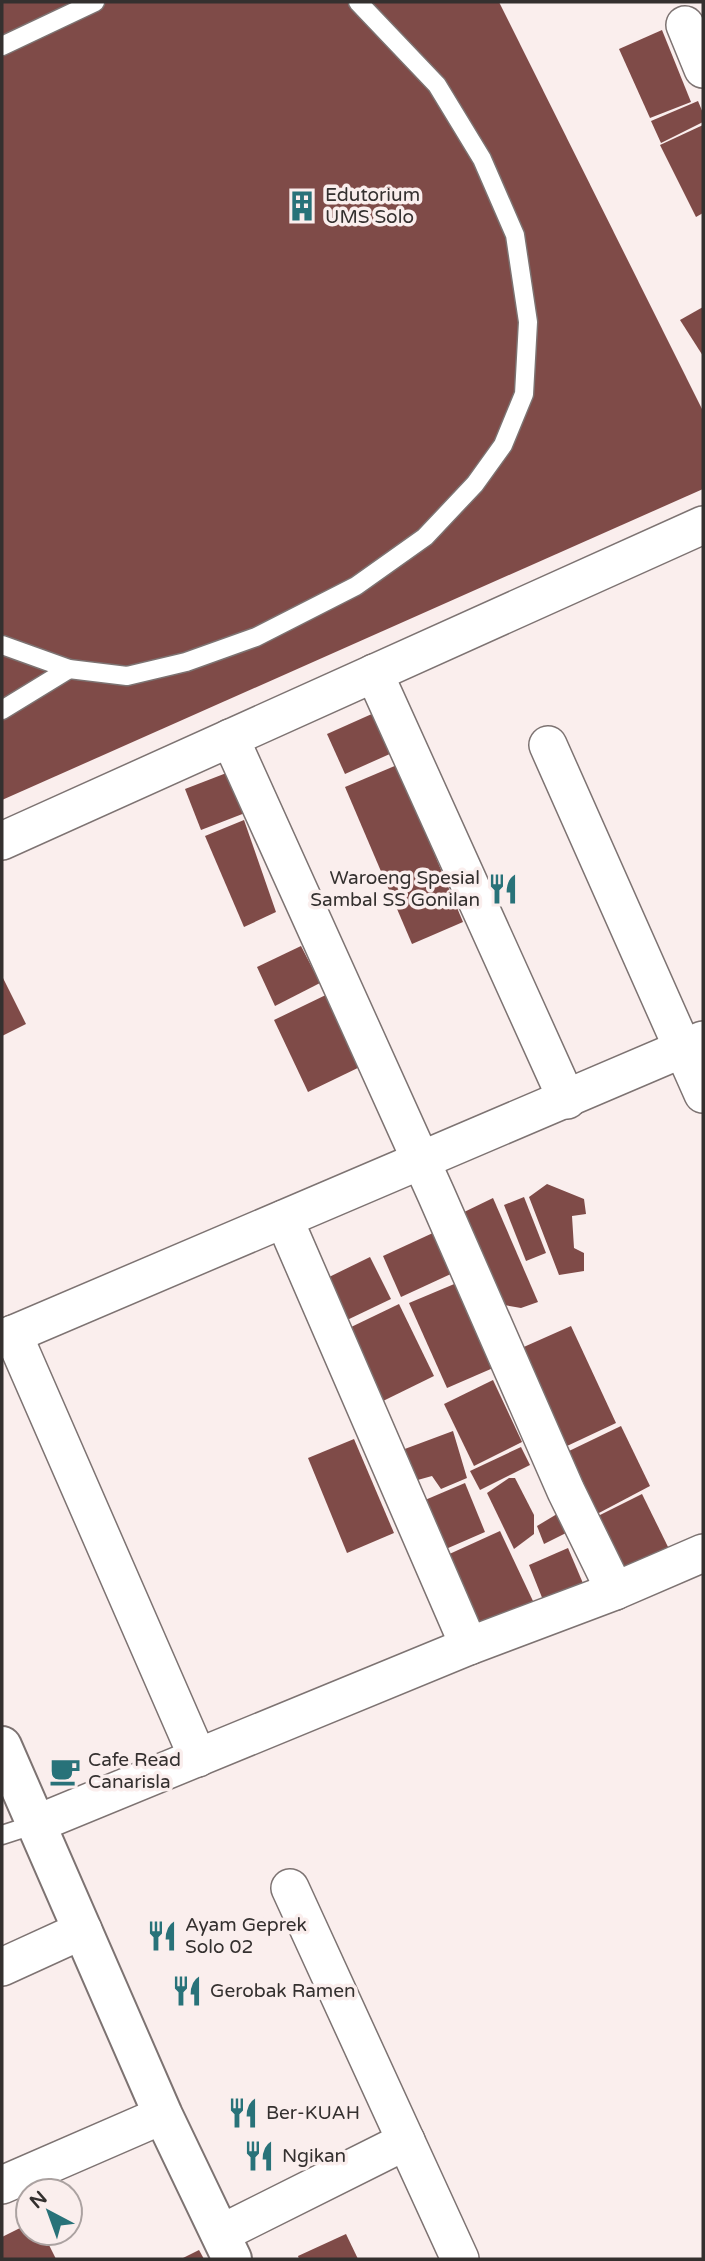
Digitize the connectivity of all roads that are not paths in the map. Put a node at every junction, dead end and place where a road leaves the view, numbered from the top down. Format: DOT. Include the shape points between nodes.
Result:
graph roads {
  1 [pos="95,2"];
  2 [pos="358,2"];
  3 [pos="685,25"];
  4 [pos="2,46"];
  5 [pos="703,69"];
  6 [pos="703,525"];
  7 [pos="2,645"];
  8 [pos="69,669"];
  9 [pos="374,673"];
  10 [pos="2,710"];
  11 [pos="230,738"];
  12 [pos="548,746"];
  13 [pos="2,841"];
  14 [pos="693,1045"];
  15 [pos="703,1094"];
  16 [pos="566,1100"];
  17 [pos="421,1161"];
  18 [pos="284,1219"];
  19 [pos="8,1337"];
  20 [pos="703,1553"];
  21 [pos="615,1591"];
  22 [pos="469,1647"];
  23 [pos="2,1746"];
  24 [pos="198,1758"];
  25 [pos="19,1829"];
  26 [pos="290,1888"];
  27 [pos="83,1930"];
  28 [pos="2,1967"];
  29 [pos="163,2115"];
  30 [pos="406,2141"];
  31 [pos="2,2185"];
  32 [pos="226,2247"];
  33 [pos="460,2259"];
  1 -- 4 [label="lane"];
  2 -- 8 [label="lane" via="437,85 482,159 515,234 528,321 527,346 524,394 503,445 475,484 425,537 356,586 256,637 186,662 127,676"];
  3 -- 5 [label="street"];
  6 -- 9 [label="street"];
  7 -- 8 [label="lane"];
  8 -- 10 [label="lane"];
  9 -- 11 [label="street"];
  9 -- 16 [label="street"];
  11 -- 13 [label="street"];
  11 -- 17 [label="street"];
  12 -- 14 [label="street"];
  14 -- 15 [label="street"];
  14 -- 16 [label="street"];
  16 -- 17 [label="street"];
  17 -- 18 [label="street"];
  17 -- 21 [label="street" via="566,1491"];
  18 -- 19 [label="street"];
  18 -- 22 [label="street"];
  19 -- 24 [label="street"];
  20 -- 21 [label="street"];
  21 -- 22 [label="street"];
  22 -- 24 [label="street"];
  23 -- 25 [label="main road"];
  24 -- 25 [label="street"];
  25 -- 27 [label="main road"];
  26 -- 30 [label="street"];
  27 -- 28 [label="street"];
  27 -- 29 [label="main road"];
  29 -- 31 [label="street"];
  29 -- 32 [label="main road"];
  30 -- 32 [label="street"];
  30 -- 33 [label="street"];
}
